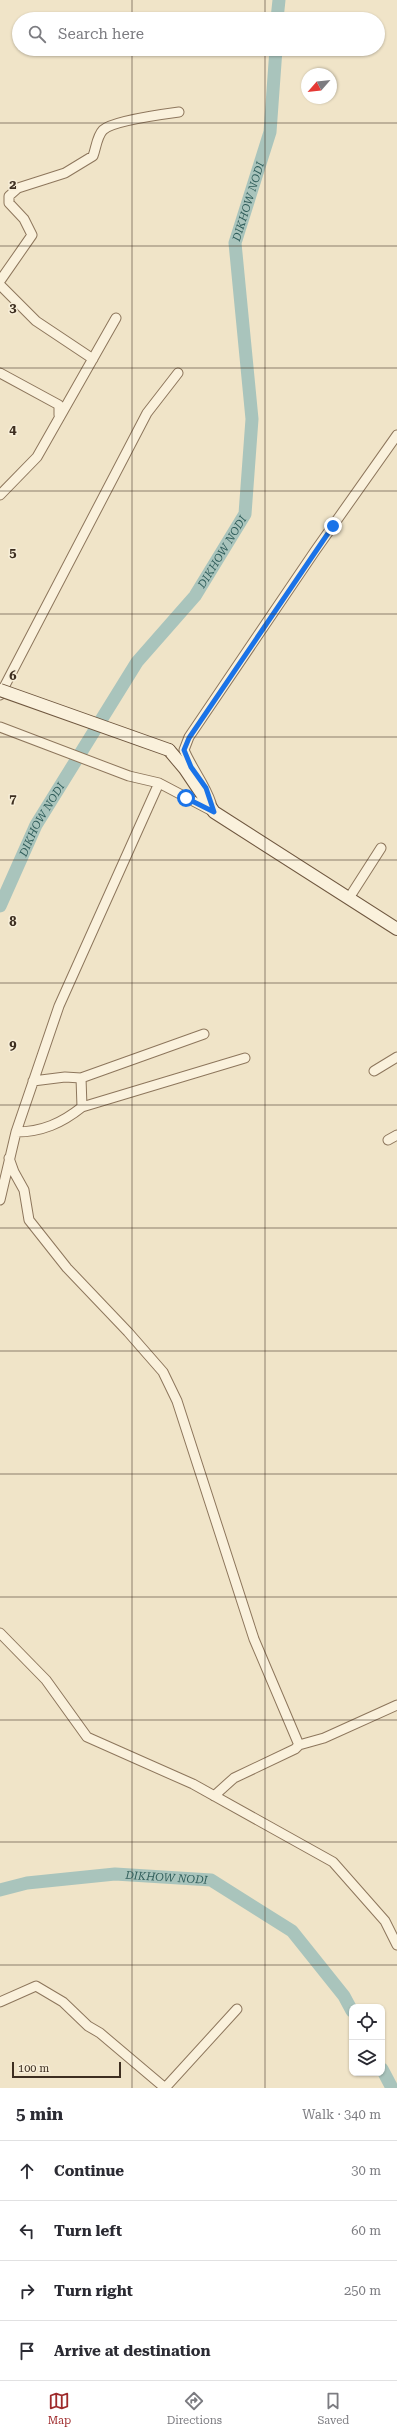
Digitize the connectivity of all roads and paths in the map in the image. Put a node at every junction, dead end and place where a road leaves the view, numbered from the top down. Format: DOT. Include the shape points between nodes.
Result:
graph roads {
  1 [pos="178,112"];
  2 [pos="0,281"];
  3 [pos="0,285"];
  4 [pos="116,318"];
  5 [pos="93,359"];
  6 [pos="0,373"];
  7 [pos="178,373"];
  8 [pos="59,415"];
  9 [pos="397,435"];
  10 [pos="0,495"];
  11 [pos="0,690"];
  12 [pos="0,695"];
  13 [pos="0,727"];
  14 [pos="159,783"];
  15 [pos="214,812"];
  16 [pos="381,848"];
  17 [pos="349,898"];
  18 [pos="397,930"];
  19 [pos="204,1034"];
  20 [pos="397,1057"];
  21 [pos="245,1058"];
  22 [pos="374,1070"];
  23 [pos="81,1078"];
  24 [pos="33,1081"];
  25 [pos="82,1107"];
  26 [pos="16,1132"];
  27 [pos="397,1135"];
  28 [pos="388,1140"];
  29 [pos="9,1158"];
  30 [pos="0,1200"];
  31 [pos="0,1633"];
  32 [pos="397,1705"];
  33 [pos="299,1745"];
  34 [pos="214,1796"];
  35 [pos="397,1945"];
  36 [pos="0,2002"];
  37 [pos="237,2009"];
  38 [pos="165,2088"];
  1 -- 2 [label="street" via="136,119 104,129 99,135 93,156 65,173 18,188 9,196 13,210 24,219 32,235"];
  3 -- 5 [label="street" via="36,321"];
  4 -- 5 [label="street"];
  5 -- 8 [label="street"];
  6 -- 8 [label="street" via="59,406"];
  7 -- 12 [label="street" via="147,414"];
  8 -- 10 [label="street" via="37,456"];
  9 -- 15 [label="street" via="306,564 189,738 184,750 191,767 206,788"];
  11 -- 15 [label="main road, bridge" via="169,750"];
  13 -- 14 [label="street" via="129,776"];
  14 -- 15 [label="street"];
  14 -- 24 [label="street" via="59,1006"];
  15 -- 17 [label="main road"];
  16 -- 17 [label="street"];
  17 -- 18 [label="main road"];
  19 -- 23 [label="street"];
  20 -- 22 [label="street"];
  21 -- 25 [label="street"];
  23 -- 24 [label="street"];
  23 -- 25 [label="street"];
  24 -- 26 [label="street"];
  25 -- 26 [label="street" via="66,1121 33,1132"];
  26 -- 29 [label="street"];
  27 -- 28 [label="street"];
  29 -- 30 [label="street"];
  29 -- 33 [label="street" via="24,1190 29,1220 67,1268 163,1372 176,1401 254,1639"];
  31 -- 34 [label="street" via="46,1680 88,1737"];
  32 -- 33 [label="street" via="324,1738"];
  33 -- 34 [label="street" via="234,1778"];
  34 -- 35 [label="street" via="333,1862 385,1921"];
  36 -- 38 [label="street" via="36,1986 63,2002 88,2026 100,2033"];
  37 -- 38 [label="street"];
}
